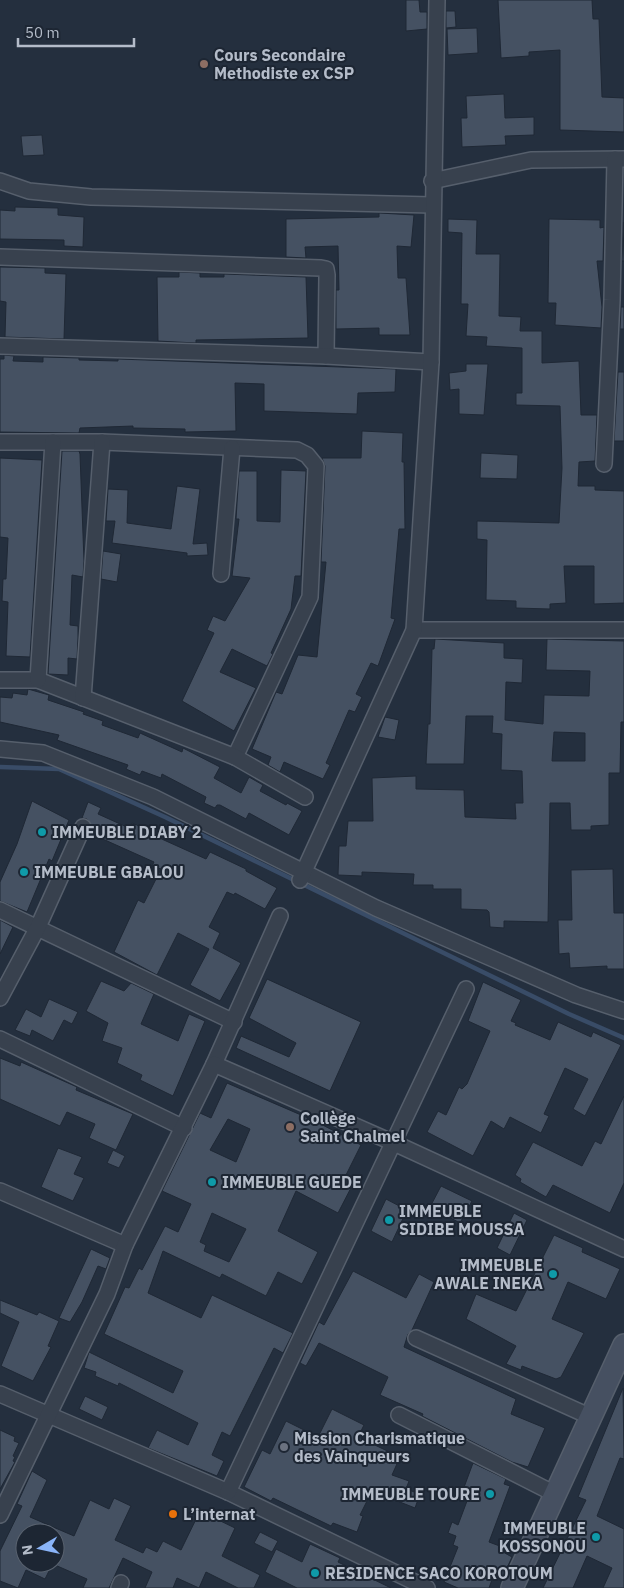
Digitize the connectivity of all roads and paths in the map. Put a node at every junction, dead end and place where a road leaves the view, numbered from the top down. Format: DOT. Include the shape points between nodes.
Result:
graph roads {
  1 [pos="437,0"];
  2 [pos="620,159"];
  3 [pos="0,180"];
  4 [pos="432,180"];
  5 [pos="432,205"];
  6 [pos="0,257"];
  7 [pos="0,346"];
  8 [pos="326,356"];
  9 [pos="430,362"];
  10 [pos="0,442"];
  11 [pos="53,442"];
  12 [pos="102,442"];
  13 [pos="232,448"];
  14 [pos="604,464"];
  15 [pos="221,574"];
  16 [pos="414,630"];
  17 [pos="624,630"];
  18 [pos="0,680"];
  19 [pos="38,680"];
  20 [pos="83,698"];
  21 [pos="0,749"];
  22 [pos="235,757"];
  23 [pos="304,797"];
  24 [pos="83,828"];
  25 [pos="301,876"];
  26 [pos="0,910"];
  27 [pos="280,916"];
  28 [pos="38,927"];
  29 [pos="466,990"];
  30 [pos="0,998"];
  31 [pos="624,1011"];
  32 [pos="234,1022"];
  33 [pos="0,1039"];
  34 [pos="214,1064"];
  35 [pos="184,1128"];
  36 [pos="394,1143"];
  37 [pos="0,1191"];
  38 [pos="125,1245"];
  39 [pos="624,1249"];
  40 [pos="416,1338"];
  41 [pos="624,1345"];
  42 [pos="0,1394"];
  43 [pos="399,1415"];
  44 [pos="48,1416"];
  45 [pos="591,1417"];
  46 [pos="228,1492"];
  47 [pos="555,1494"];
  48 [pos="0,1515"];
  49 [pos="427,1588"];
  50 [pos="512,1588"];
  1 -- 4 [label="street"];
  2 -- 4 [label="street" via="531,160"];
  2 -- 14 [label="street"];
  3 -- 5 [label="street" via="29,191 91,197"];
  4 -- 5 [label="street"];
  5 -- 9 [label="street"];
  6 -- 8 [label="street" via="326,269"];
  7 -- 8 [label="street"];
  8 -- 9 [label="street"];
  9 -- 16 [label="street"];
  10 -- 11 [label="street"];
  11 -- 12 [label="street"];
  11 -- 19 [label="street"];
  12 -- 13 [label="street"];
  12 -- 20 [label="street"];
  13 -- 15 [label="street"];
  13 -- 22 [label="street" via="297,450 307,455 316,466 310,597"];
  16 -- 17 [label="street"];
  16 -- 25 [label="street"];
  18 -- 19 [label="street"];
  19 -- 20 [label="street"];
  20 -- 22 [label="street"];
  21 -- 25 [label="street" via="43,753 153,797"];
  22 -- 23 [label="street"];
  24 -- 28 [label="street"];
  25 -- 31 [label="street" via="576,995"];
  26 -- 28 [label="street"];
  27 -- 32 [label="street"];
  28 -- 30 [label="street"];
  28 -- 32 [label="street"];
  29 -- 36 [label="street"];
  32 -- 34 [label="street"];
  33 -- 35 [label="street"];
  34 -- 35 [label="street"];
  34 -- 36 [label="street"];
  35 -- 38 [label="street"];
  36 -- 39 [label="street"];
  36 -- 46 [label="street"];
  37 -- 38 [label="street"];
  38 -- 44 [label="street" via="107,1294"];
  40 -- 45 [label="street"];
  41 -- 45 [label="street"];
  42 -- 44 [label="street"];
  43 -- 47 [label="street"];
  44 -- 46 [label="street"];
  44 -- 48 [label="street"];
  45 -- 47 [label="street"];
  46 -- 49 [label="street"];
  47 -- 50 [label="street"];
}
